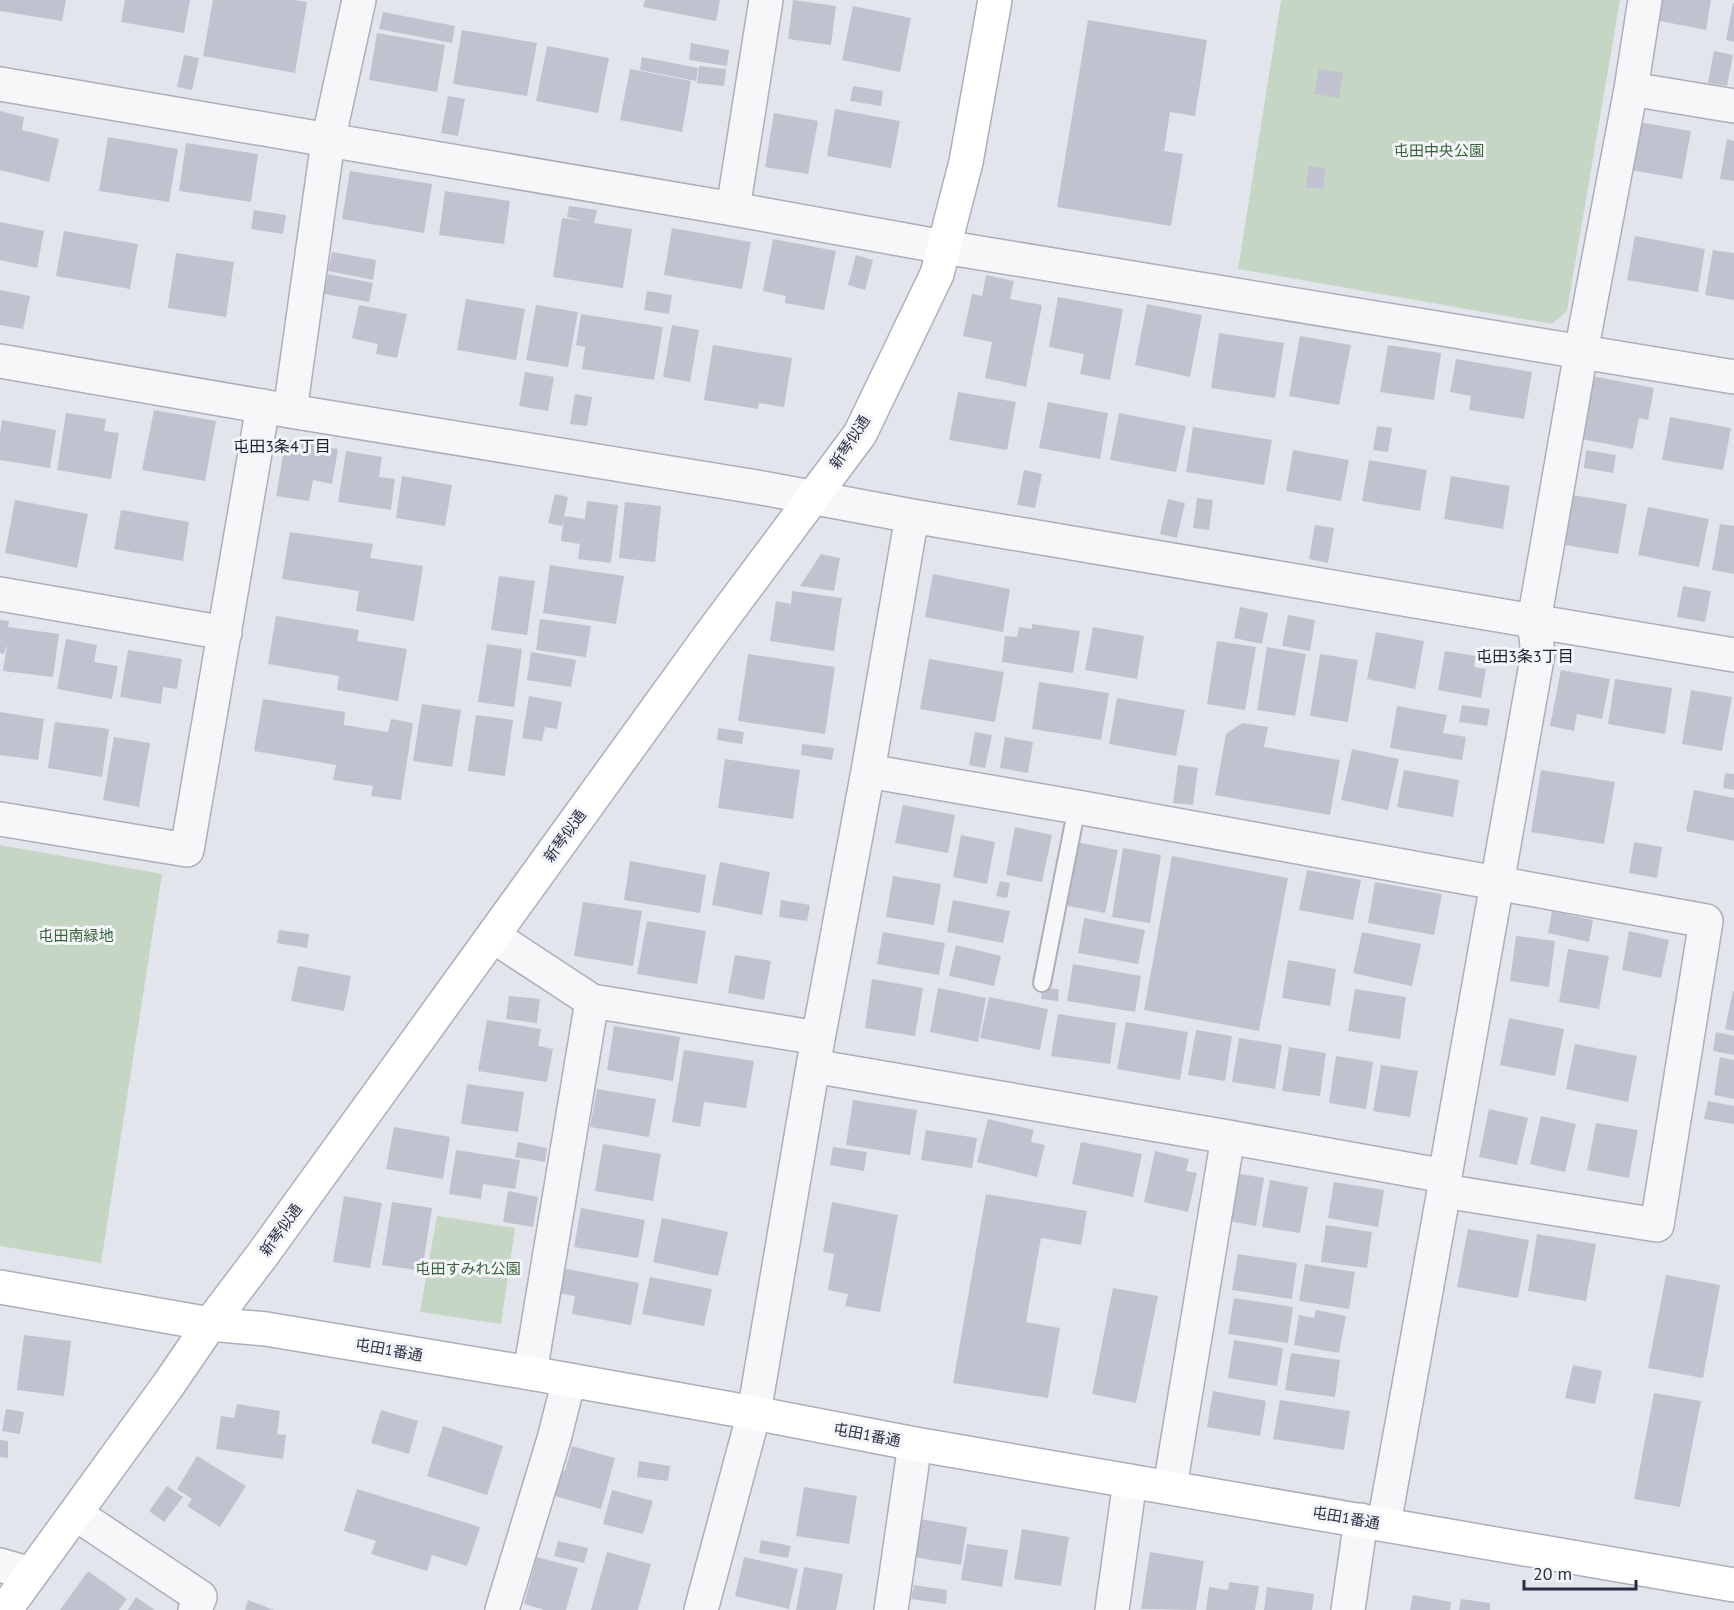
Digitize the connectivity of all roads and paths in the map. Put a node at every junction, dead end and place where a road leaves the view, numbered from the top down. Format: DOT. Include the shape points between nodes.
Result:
graph roads {
  1 [pos="359,0"];
  2 [pos="766,0"];
  3 [pos="995,0"];
  4 [pos="1645,0"];
  5 [pos="0,84"];
  6 [pos="1631,89"];
  7 [pos="1734,106"];
  8 [pos="328,141"];
  9 [pos="733,209"];
  10 [pos="944,247"];
  11 [pos="1581,352"];
  12 [pos="0,361"];
  13 [pos="1734,377"];
  14 [pos="276,408"];
  15 [pos="813,496"];
  16 [pos="912,516"];
  17 [pos="0,594"];
  18 [pos="1534,621"];
  19 [pos="225,633"];
  20 [pos="1734,655"];
  21 [pos="868,771"];
  22 [pos="1077,807"];
  23 [pos="0,819"];
  24 [pos="1497,883"];
  25 [pos="493,936"];
  26 [pos="1042,983"];
  27 [pos="592,1001"];
  28 [pos="816,1052"];
  29 [pos="1228,1137"];
  30 [pos="1445,1184"];
  31 [pos="0,1287"];
  32 [pos="210,1324"];
  33 [pos="530,1373"];
  34 [pos="569,1380"];
  35 [pos="754,1413"];
  36 [pos="915,1444"];
  37 [pos="1130,1481"];
  38 [pos="1170,1487"];
  39 [pos="76,1514"];
  40 [pos="1372,1522"];
  41 [pos="0,1565"];
  42 [pos="31,1574"];
  43 [pos="1734,1585"];
  44 [pos="5,1610"];
  45 [pos="195,1610"];
  46 [pos="502,1610"];
  47 [pos="701,1610"];
  48 [pos="891,1610"];
  49 [pos="1112,1610"];
  50 [pos="1348,1610"];
  1 -- 8 [label="street"];
  2 -- 9 [label="street"];
  3 -- 10 [label="street, 新琴似通" via="966,162"];
  4 -- 6 [label="street"];
  5 -- 8 [label="street"];
  6 -- 7 [label="street"];
  6 -- 11 [label="street"];
  8 -- 9 [label="street"];
  8 -- 14 [label="street"];
  9 -- 10 [label="street"];
  10 -- 11 [label="street"];
  10 -- 15 [label="street, 新琴似通" via="937,274 860,434"];
  11 -- 13 [label="street"];
  11 -- 18 [label="street"];
  12 -- 14 [label="street"];
  14 -- 15 [label="street"];
  14 -- 19 [label="street"];
  15 -- 16 [label="street"];
  15 -- 25 [label="street, 新琴似通"];
  16 -- 18 [label="street"];
  16 -- 21 [label="street"];
  17 -- 19 [label="street"];
  18 -- 20 [label="street"];
  18 -- 24 [label="street" via="1539,653"];
  19 -- 23 [label="street" via="187,850"];
  21 -- 22 [label="street"];
  21 -- 28 [label="street"];
  22 -- 24 [label="street"];
  22 -- 26 [label="lane"];
  24 -- 30 [label="street"];
  24 -- 30 [label="street" via="1706,921 1657,1225"];
  25 -- 27 [label="street"];
  25 -- 32 [label="street, 新琴似通"];
  27 -- 28 [label="street"];
  27 -- 33 [label="street"];
  28 -- 29 [label="street"];
  28 -- 35 [label="street"];
  29 -- 30 [label="street"];
  29 -- 38 [label="street"];
  30 -- 40 [label="street"];
  31 -- 32 [label="street, 屯田1番通"];
  32 -- 33 [label="street, 屯田1番通" via="266,1329"];
  32 -- 39 [label="street, 新琴似通"];
  33 -- 34 [label="street, 屯田1番通"];
  34 -- 35 [label="street, 屯田1番通"];
  34 -- 46 [label="street"];
  35 -- 36 [label="street, 屯田1番通"];
  35 -- 47 [label="street"];
  36 -- 37 [label="street, 屯田1番通"];
  36 -- 48 [label="street"];
  37 -- 38 [label="street, 屯田1番通"];
  37 -- 49 [label="street"];
  38 -- 40 [label="street, 屯田1番通"];
  39 -- 42 [label="street, 新琴似通"];
  39 -- 45 [label="street" via="200,1597"];
  40 -- 43 [label="street, 屯田1番通"];
  40 -- 50 [label="street"];
  41 -- 42 [label="street"];
  42 -- 44 [label="street, 新琴似通"];
}
